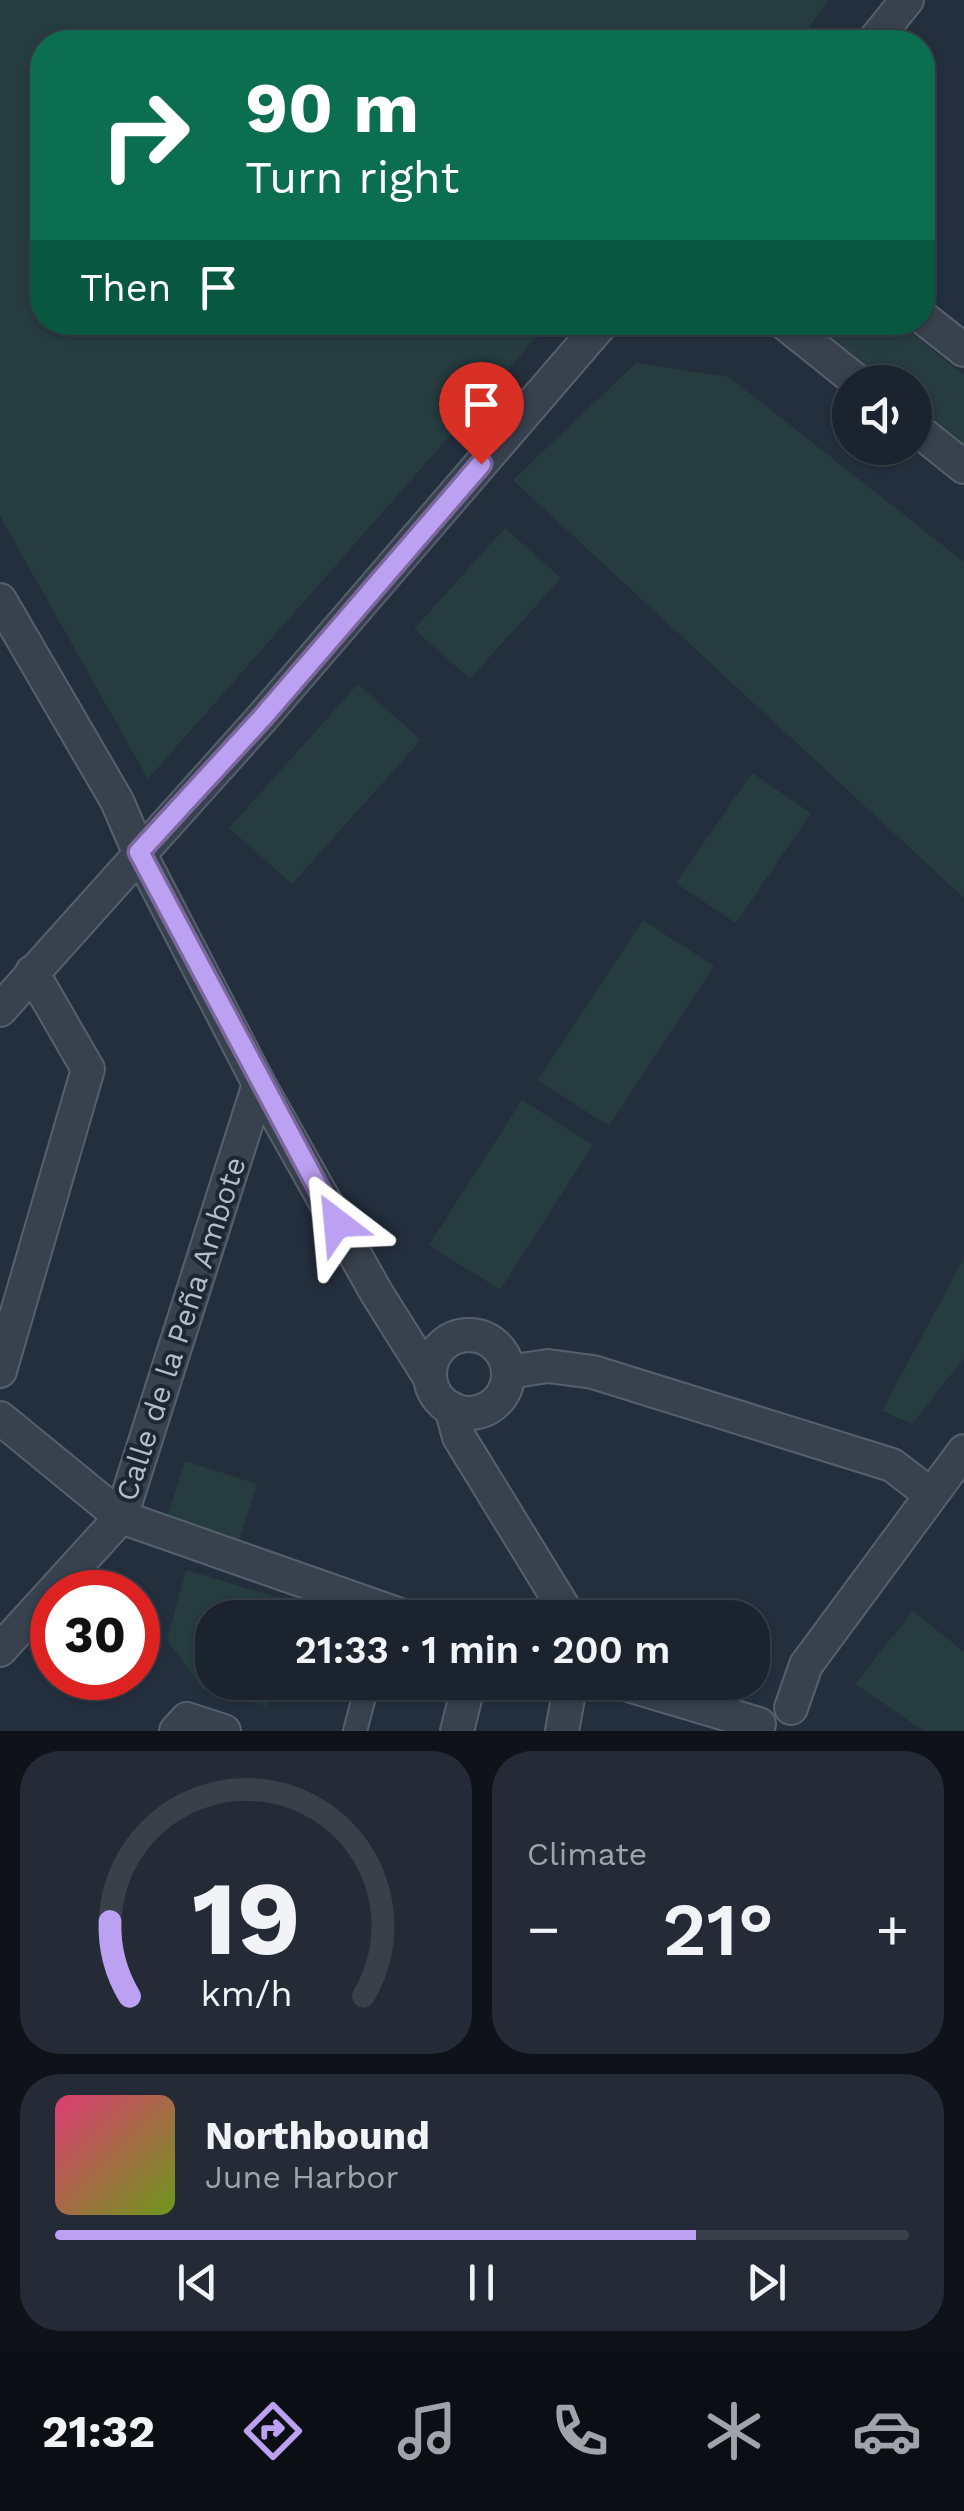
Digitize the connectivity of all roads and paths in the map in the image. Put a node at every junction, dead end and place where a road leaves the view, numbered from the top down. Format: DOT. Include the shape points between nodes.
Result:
graph roads {
  1 [pos="907,0"];
  2 [pos="883,30"];
  3 [pos="935,327"];
  4 [pos="592,335"];
  5 [pos="799,335"];
  6 [pos="964,350"];
  7 [pos="837,365"];
  8 [pos="932,442"];
  9 [pos="964,467"];
  10 [pos="0,600"];
  11 [pos="12,649"];
  12 [pos="139,852"];
  13 [pos="32,972"];
  14 [pos="0,1010"];
  15 [pos="259,1084"];
  16 [pos="376,1292"];
  17 [pos="449,1340"];
  18 [pos="0,1371"];
  19 [pos="508,1372"];
  20 [pos="430,1378"];
  21 [pos="451,1408"];
  22 [pos="486,1410"];
  23 [pos="2,1423"];
  24 [pos="964,1451"];
  25 [pos="497,1492"];
  26 [pos="930,1494"];
  27 [pos="122,1516"];
  28 [pos="353,1600"];
  29 [pos="560,1600"];
  30 [pos="0,1650"];
  31 [pos="363,1700"];
  32 [pos="465,1700"];
  33 [pos="568,1700"];
  34 [pos="673,1700"];
  35 [pos="798,1720"];
  36 [pos="759,1728"];
  37 [pos="176,1731"];
  38 [pos="224,1731"];
  39 [pos="355,1731"];
  40 [pos="456,1731"];
  41 [pos="562,1731"];
  1 -- 2 [label="street"];
  3 -- 6 [label="street"];
  4 -- 12 [label="street"];
  5 -- 7 [label="street"];
  8 -- 9 [label="street"];
  10 -- 11 [label="street"];
  11 -- 12 [label="street" via="102,773"];
  12 -- 13 [label="street"];
  12 -- 15 [label="street"];
  13 -- 14 [label="street"];
  13 -- 18 [label="street" via="88,1070"];
  15 -- 16 [label="street"];
  15 -- 27 [label="street, Calle de la Peña Ambote"];
  16 -- 17 [label="street"];
  16 -- 20 [label="street"];
  17 -- 19 [label="street" via="488,1339"];
  17 -- 20 [label="street" via="434,1356"];
  19 -- 22 [label="street" via="503,1394"];
  19 -- 26 [label="street" via="548,1366 593,1372 892,1465"];
  20 -- 21 [label="street"];
  21 -- 22 [label="street"];
  21 -- 25 [label="street" via="459,1438"];
  22 -- 25 [label="street"];
  23 -- 27 [label="street"];
  24 -- 26 [label="street"];
  25 -- 29 [label="street"];
  26 -- 35 [label="street" via="806,1665"];
  27 -- 28 [label="street"];
  27 -- 30 [label="street, Calle de la Peña Ambote"];
  31 -- 39 [label="street"];
  32 -- 40 [label="street"];
  33 -- 41 [label="street"];
  34 -- 36 [label="street"];
  35 -- 36 [label="street" via="779,1706 766,1712"];
  37 -- 38 [label="street" via="186,1719"];
}
